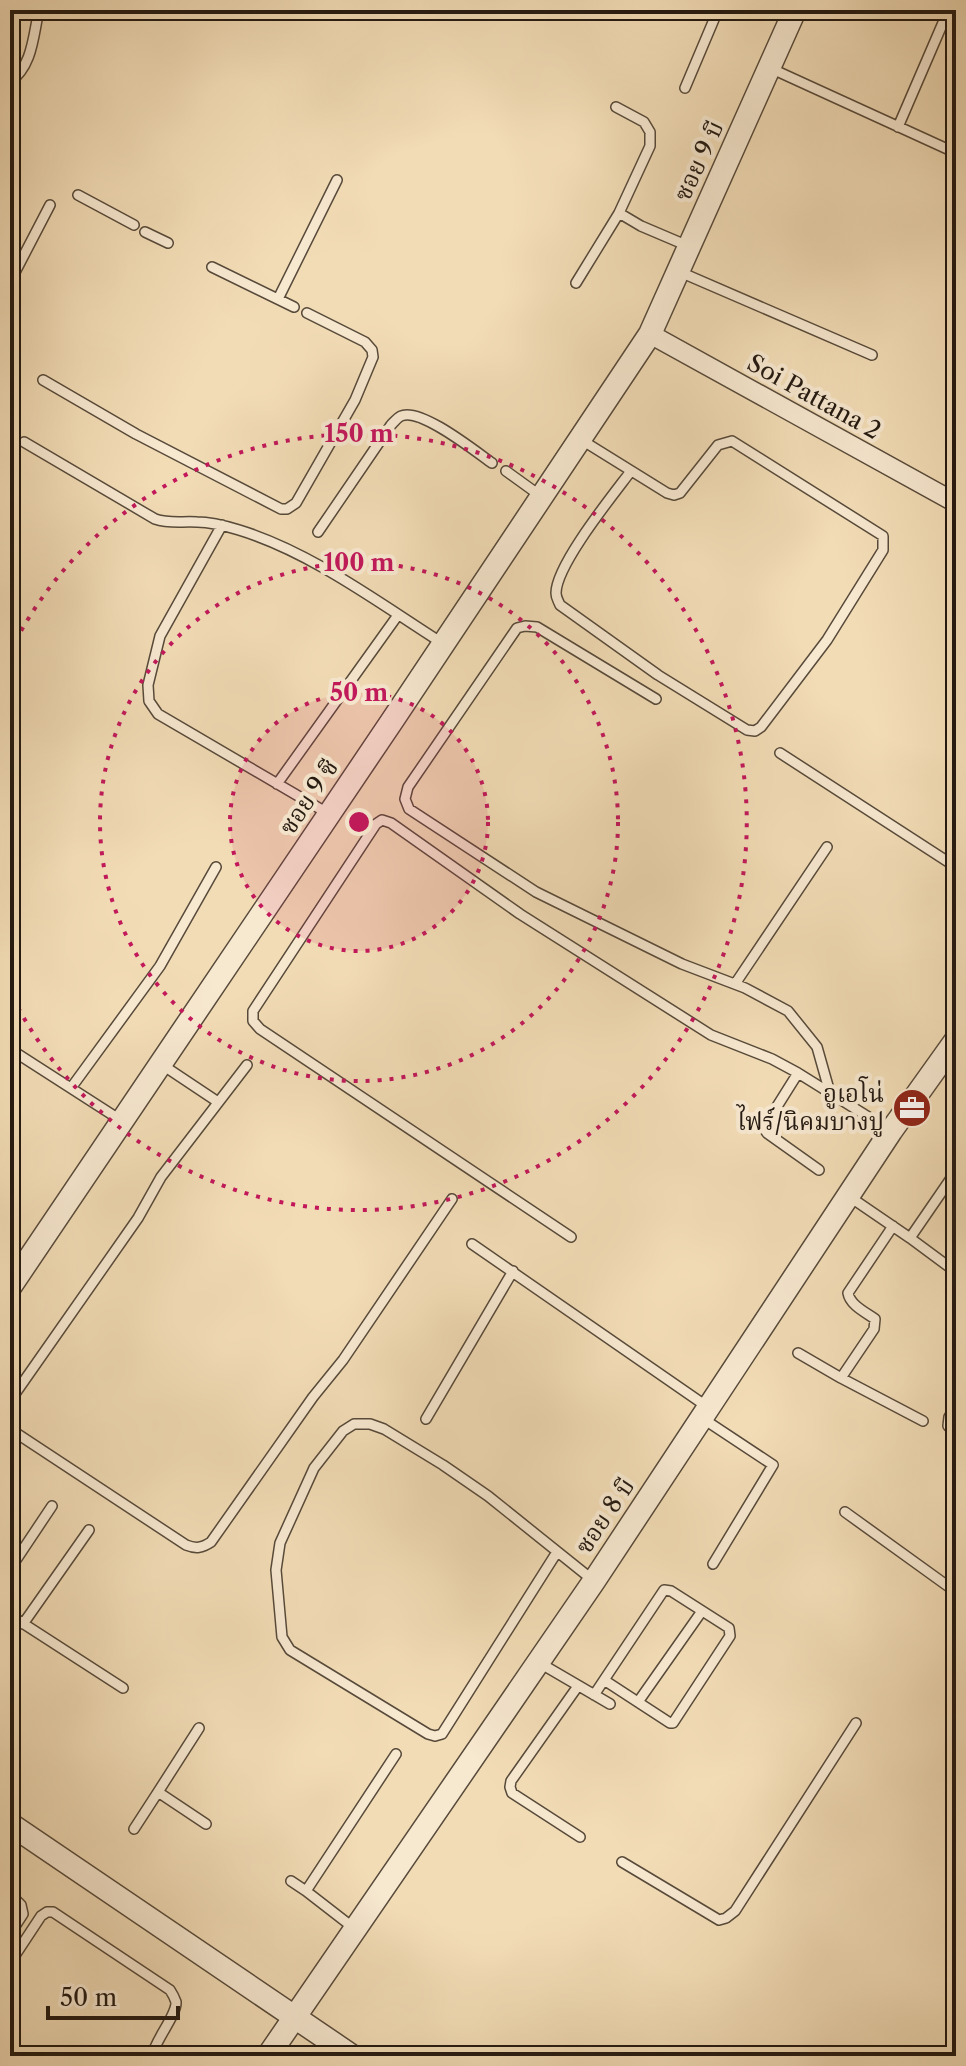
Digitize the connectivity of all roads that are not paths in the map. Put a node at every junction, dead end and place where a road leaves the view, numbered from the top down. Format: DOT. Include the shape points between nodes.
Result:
graph roads {
  1 [pos="39,10"];
  2 [pos="718,10"];
  3 [pos="795,10"];
  4 [pos="945,18"];
  5 [pos="770,68"];
  6 [pos="10,82"];
  7 [pos="685,88"];
  8 [pos="616,107"];
  9 [pos="898,127"];
  10 [pos="956,153"];
  11 [pos="337,180"];
  12 [pos="78,195"];
  13 [pos="50,205"];
  14 [pos="619,213"];
  15 [pos="134,225"];
  16 [pos="145,232"];
  17 [pos="168,243"];
  18 [pos="688,246"];
  19 [pos="212,267"];
  20 [pos="677,270"];
  21 [pos="10,282"];
  22 [pos="576,283"];
  23 [pos="278,299"];
  24 [pos="294,307"];
  25 [pos="307,313"];
  26 [pos="650,334"];
  27 [pos="872,355"];
  28 [pos="43,380"];
  29 [pos="580,439"];
  30 [pos="24,442"];
  31 [pos="492,463"];
  32 [pos="506,471"];
  33 [pos="631,471"];
  34 [pos="542,497"];
  35 [pos="956,503"];
  36 [pos="222,525"];
  37 [pos="318,532"];
  38 [pos="398,615"];
  39 [pos="442,643"];
  40 [pos="656,699"];
  41 [pos="780,753"];
  42 [pos="277,784"];
  43 [pos="329,814"];
  44 [pos="827,847"];
  45 [pos="216,867"];
  46 [pos="956,867"];
  47 [pos="735,984"];
  48 [pos="956,1040"];
  49 [pos="10,1049"];
  50 [pos="160,1064"];
  51 [pos="247,1065"];
  52 [pos="798,1073"];
  53 [pos="71,1088"];
  54 [pos="830,1093"];
  55 [pos="218,1102"];
  56 [pos="122,1121"];
  57 [pos="891,1131"];
  58 [pos="819,1170"];
  59 [pos="956,1171"];
  60 [pos="849,1196"];
  61 [pos="452,1199"];
  62 [pos="893,1226"];
  63 [pos="571,1237"];
  64 [pos="910,1238"];
  65 [pos="472,1244"];
  66 [pos="513,1271"];
  67 [pos="956,1272"];
  68 [pos="10,1287"];
  69 [pos="798,1353"];
  70 [pos="841,1378"];
  71 [pos="10,1401"];
  72 [pos="956,1407"];
  73 [pos="705,1413"];
  74 [pos="426,1419"];
  75 [pos="923,1421"];
  76 [pos="10,1429"];
  77 [pos="956,1433"];
  78 [pos="52,1506"];
  79 [pos="845,1512"];
  80 [pos="89,1530"];
  81 [pos="557,1552"];
  82 [pos="713,1564"];
  83 [pos="10,1569"];
  84 [pos="594,1581"];
  85 [pos="956,1592"];
  86 [pos="702,1611"];
  87 [pos="10,1615"];
  88 [pos="23,1624"];
  89 [pos="538,1662"];
  90 [pos="604,1680"];
  91 [pos="578,1686"];
  92 [pos="123,1688"];
  93 [pos="594,1695"];
  94 [pos="638,1702"];
  95 [pos="610,1704"];
  96 [pos="856,1723"];
  97 [pos="199,1728"];
  98 [pos="396,1754"];
  99 [pos="158,1792"];
  100 [pos="10,1824"];
  101 [pos="206,1824"];
  102 [pos="134,1829"];
  103 [pos="580,1837"];
  104 [pos="622,1862"];
  105 [pos="291,1881"];
  106 [pos="306,1891"];
  107 [pos="10,1894"];
  108 [pos="355,1929"];
  109 [pos="10,1934"];
  110 [pos="10,1963"];
  111 [pos="293,2018"];
  112 [pos="152,2056"];
  113 [pos="268,2056"];
  114 [pos="352,2056"];
  1 -- 6 [label="lane" via="28,62"];
  2 -- 7 [label="lane"];
  3 -- 5 [label="street, ซอย 9 บี"];
  4 -- 9 [label="lane"];
  5 -- 9 [label="lane"];
  5 -- 18 [label="street, ซอย 9 บี"];
  8 -- 14 [label="lane" via="644,122 650,132 650,146"];
  9 -- 10 [label="lane"];
  11 -- 23 [label="lane"];
  12 -- 15 [label="lane"];
  13 -- 21 [label="lane"];
  14 -- 18 [label="lane"];
  14 -- 22 [label="lane"];
  16 -- 17 [label="lane"];
  18 -- 20 [label="street, ซอย 9 บี"];
  19 -- 23 [label="lane"];
  20 -- 26 [label="street, ซอย 9 บี"];
  20 -- 27 [label="lane"];
  23 -- 24 [label="lane"];
  25 -- 28 [label="lane" via="365,342 373,357 347,413 296,503 287,509 136,434"];
  26 -- 29 [label="street, ซอย 9 ซี"];
  26 -- 35 [label="street, Soi Pattana 2"];
  29 -- 33 [label="lane"];
  29 -- 34 [label="street, ซอย 9 ซี"];
  30 -- 36 [label="lane" via="155,519"];
  31 -- 37 [label="lane" via="426,419 401,416"];
  32 -- 34 [label="lane"];
  33 -- 33 [label="lane" via="674,495 718,445 732,441 883,536 883,550 827,640 755,731 658,675 560,605 558,582 573,552"];
  34 -- 39 [label="street, ซอย 9 ซี"];
  36 -- 38 [label="lane" via="281,547"];
  36 -- 42 [label="lane" via="160,636 149,701 158,714"];
  38 -- 39 [label="lane"];
  38 -- 42 [label="lane"];
  39 -- 43 [label="street, ซอย 9 ซี"];
  40 -- 47 [label="lane" via="537,627 517,628 408,787 405,799 409,809 536,892 682,964"];
  41 -- 46 [label="lane"];
  42 -- 43 [label="lane"];
  43 -- 50 [label="street, ซอย 9 ซี"];
  44 -- 47 [label="lane"];
  45 -- 53 [label="lane" via="160,966"];
  47 -- 54 [label="lane" via="788,1011 817,1047"];
  48 -- 57 [label="street, ซอย 8 บี"];
  49 -- 53 [label="lane"];
  50 -- 55 [label="lane"];
  50 -- 56 [label="street, ซอย 9 ซี"];
  51 -- 55 [label="lane"];
  52 -- 54 [label="lane"];
  52 -- 58 [label="lane" via="765,1130"];
  52 -- 63 [label="lane" via="711,1035 520,914 391,823 376,824 253,1011 253,1021"];
  53 -- 56 [label="lane"];
  54 -- 57 [label="lane"];
  55 -- 71 [label="lane"];
  56 -- 68 [label="street, ซอย 9 ซี"];
  57 -- 60 [label="street, ซอย 8 บี"];
  59 -- 64 [label="lane"];
  60 -- 62 [label="lane"];
  60 -- 73 [label="street, ซอย 8 บี"];
  61 -- 76 [label="lane" via="343,1360 203,1547 186,1545"];
  62 -- 64 [label="lane"];
  62 -- 70 [label="lane" via="848,1293 876,1324"];
  64 -- 67 [label="lane"];
  65 -- 66 [label="lane"];
  66 -- 73 [label="lane"];
  66 -- 74 [label="lane"];
  69 -- 70 [label="lane"];
  70 -- 75 [label="lane"];
  72 -- 77 [label="lane" via="948,1426"];
  73 -- 82 [label="lane" via="776,1466"];
  73 -- 84 [label="street, ซอย 8 บี"];
  78 -- 83 [label="lane"];
  79 -- 85 [label="lane"];
  80 -- 88 [label="lane"];
  81 -- 81 [label="lane" via="443,1465 384,1429 354,1424 314,1468 280,1543 276,1570 282,1637 299,1656 416,1727 442,1734"];
  81 -- 84 [label="lane"];
  84 -- 89 [label="street, ซอย 8 บี"];
  86 -- 90 [label="lane" via="664,1590"];
  86 -- 94 [label="lane"];
  86 -- 94 [label="lane" via="729,1628 730,1636 675,1721 670,1723"];
  87 -- 88 [label="lane"];
  88 -- 92 [label="lane"];
  89 -- 91 [label="lane"];
  89 -- 108 [label="street, ซอย 8 บี"];
  90 -- 93 [label="lane"];
  90 -- 94 [label="lane"];
  91 -- 93 [label="lane"];
  91 -- 103 [label="lane" via="510,1787"];
  93 -- 95 [label="lane"];
  96 -- 104 [label="lane" via="726,1918 719,1920"];
  97 -- 99 [label="lane"];
  98 -- 106 [label="lane"];
  99 -- 101 [label="lane"];
  99 -- 102 [label="lane"];
  100 -- 111 [label="street"];
  105 -- 106 [label="lane"];
  106 -- 108 [label="lane"];
  107 -- 109 [label="lane" via="23,1914"];
  108 -- 111 [label="street, ซอย 8 บี"];
  110 -- 112 [label="lane" via="41,1916 53,1912 170,1990 175,2011"];
  111 -- 113 [label="street, ซอย 8 บี"];
  111 -- 114 [label="street"];
}
